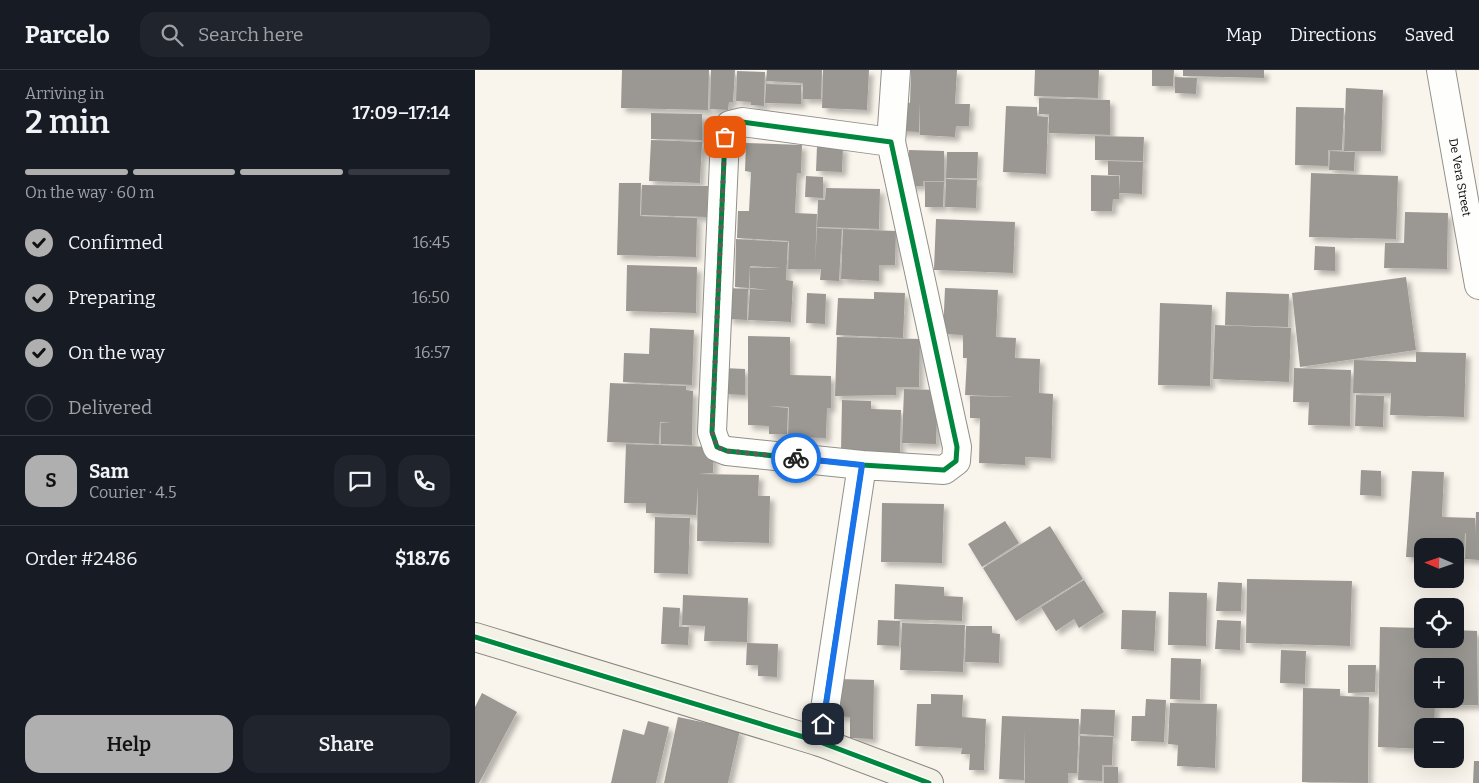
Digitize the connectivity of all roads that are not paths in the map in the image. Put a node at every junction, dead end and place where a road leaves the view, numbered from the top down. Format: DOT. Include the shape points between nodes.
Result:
graph roads {
  1 [pos="897,70"];
  2 [pos="1441,70"];
  3 [pos="891,142"];
  4 [pos="1479,285"];
  5 [pos="862,465"];
  6 [pos="475,636"];
  7 [pos="820,742"];
  8 [pos="929,783"];
  1 -- 3 [label="street"];
  2 -- 4 [label="street, De Vera Street"];
  3 -- 5 [label="street" via="957,447 956,461 944,470"];
  3 -- 5 [label="street" via="742,122 730,125 725,137 712,432 717,447 727,451"];
  5 -- 7 [label="street"];
  6 -- 7 [label="street"];
  7 -- 8 [label="street"];
}
